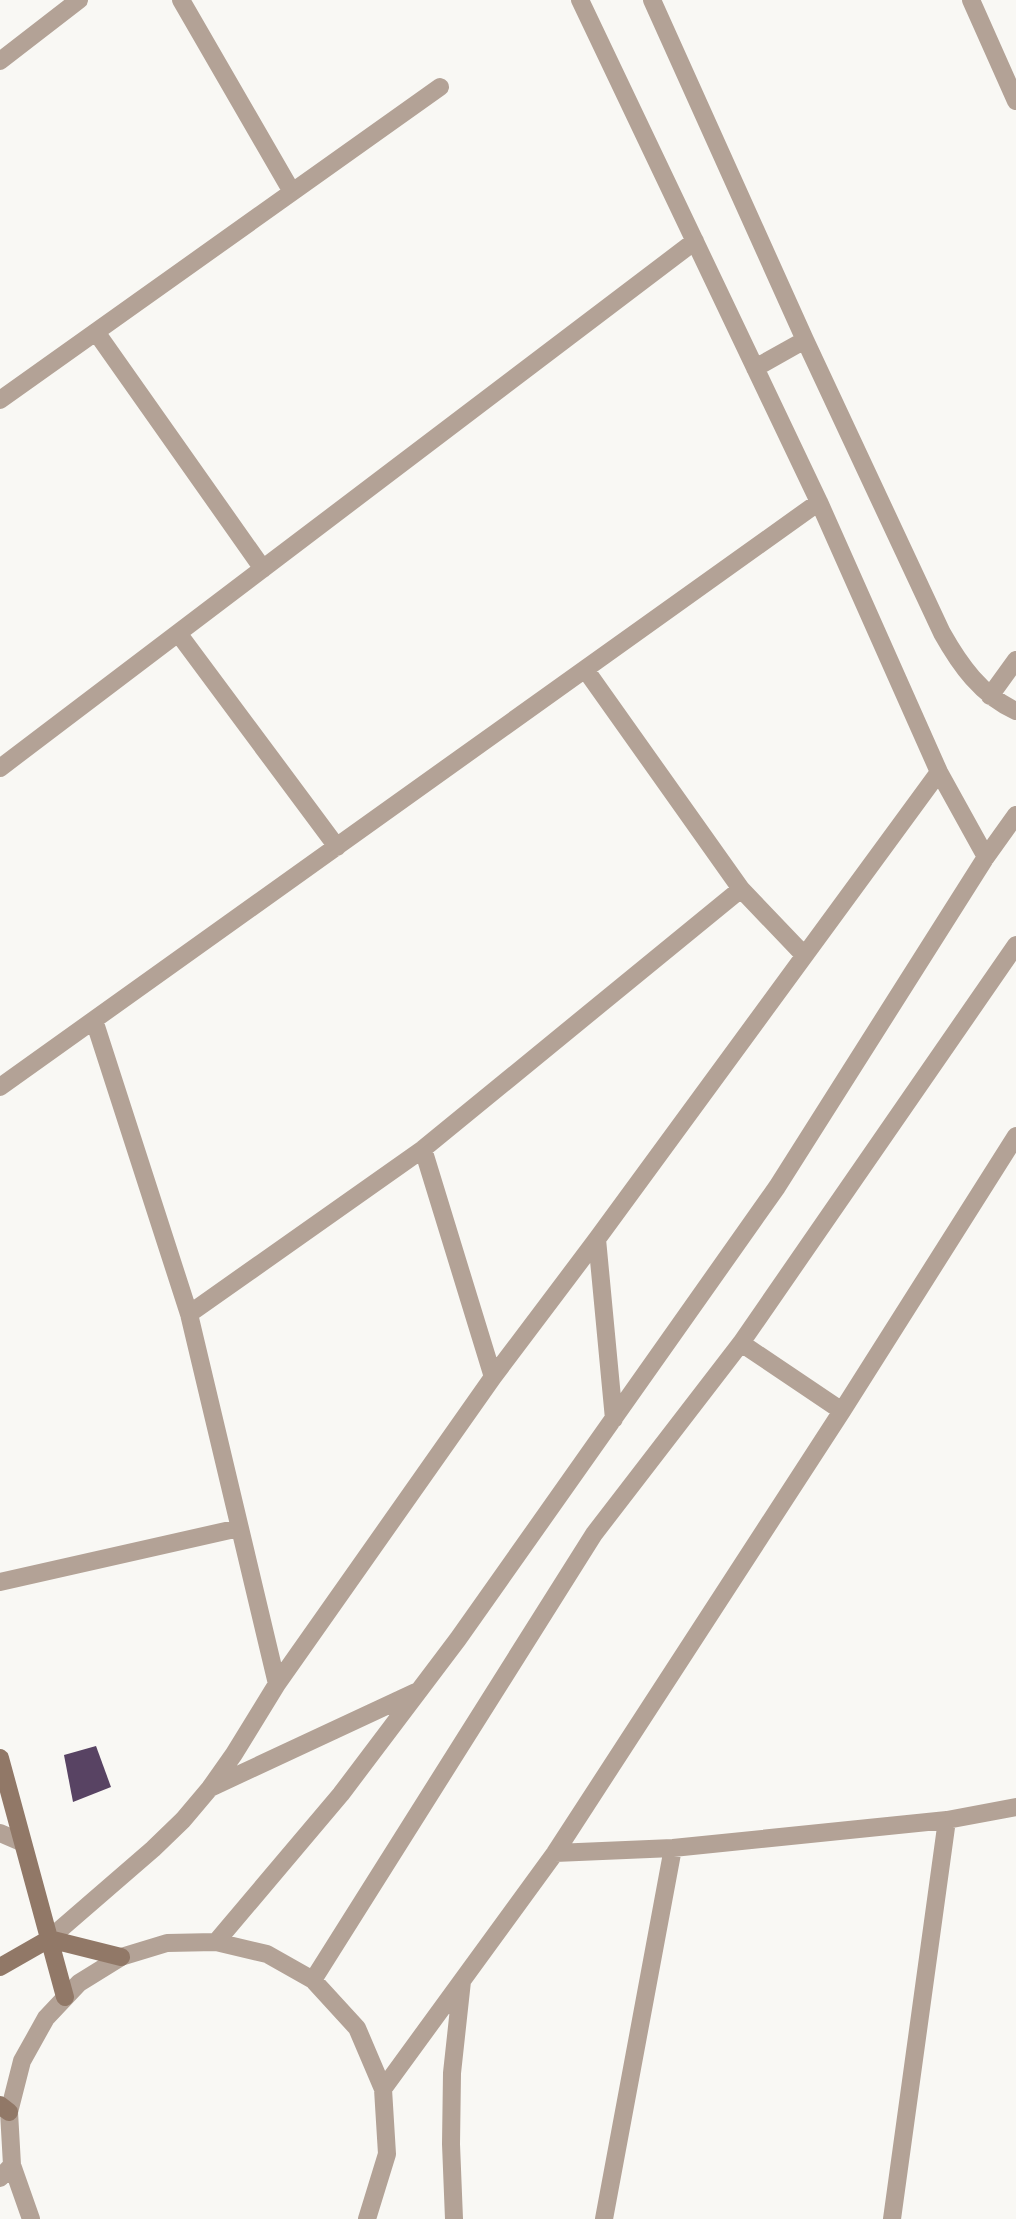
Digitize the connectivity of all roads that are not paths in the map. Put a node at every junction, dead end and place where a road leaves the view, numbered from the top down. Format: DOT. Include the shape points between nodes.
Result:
graph roads {
  1 [pos="79,0"];
  2 [pos="181,0"];
  3 [pos="579,0"];
  4 [pos="652,0"];
  5 [pos="971,0"];
  6 [pos="0,61"];
  7 [pos="440,87"];
  8 [pos="1016,101"];
  9 [pos="292,192"];
  10 [pos="695,241"];
  11 [pos="96,332"];
  12 [pos="805,340"];
  13 [pos="755,368"];
  14 [pos="0,400"];
  15 [pos="819,502"];
  16 [pos="263,569"];
  17 [pos="178,633"];
  18 [pos="1016,660"];
  19 [pos="585,669"];
  20 [pos="990,696"];
  21 [pos="1016,711"];
  22 [pos="0,768"];
  23 [pos="939,771"];
  24 [pos="1016,815"];
  25 [pos="337,847"];
  26 [pos="986,857"];
  27 [pos="741,889"];
  28 [pos="1016,945"];
  29 [pos="804,955"];
  30 [pos="94,1020"];
  31 [pos="0,1087"];
  32 [pos="1016,1136"];
  33 [pos="423,1149"];
  34 [pos="597,1239"];
  35 [pos="189,1314"];
  36 [pos="741,1343"];
  37 [pos="493,1377"];
  38 [pos="842,1411"];
  39 [pos="614,1419"];
  40 [pos="239,1528"];
  41 [pos="0,1582"];
  42 [pos="277,1684"];
  43 [pos="418,1691"];
  44 [pos="0,1758"];
  45 [pos="210,1788"];
  46 [pos="1016,1807"];
  47 [pos="947,1820"];
  48 [pos="0,1833"];
  49 [pos="21,1842"];
  50 [pos="673,1848"];
  51 [pos="555,1853"];
  52 [pos="49,1939"];
  53 [pos="216,1942"];
  54 [pos="120,1958"];
  55 [pos="0,1967"];
  56 [pos="313,1980"];
  57 [pos="462,1981"];
  58 [pos="65,1997"];
  59 [pos="383,2088"];
  60 [pos="5,2109"];
  61 [pos="6,2172"];
  62 [pos="368,2218"];
  63 [pos="31,2219"];
  64 [pos="454,2219"];
  65 [pos="604,2219"];
  66 [pos="892,2219"];
  1 -- 6 [label="street"];
  2 -- 9 [label="street"];
  3 -- 10 [label="street"];
  4 -- 12 [label="street"];
  5 -- 8 [label="street"];
  7 -- 9 [label="street"];
  9 -- 11 [label="street"];
  10 -- 13 [label="street"];
  10 -- 16 [label="street"];
  11 -- 14 [label="street"];
  11 -- 16 [label="street"];
  12 -- 13 [label="street"];
  12 -- 20 [label="street" via="942,633 958,662"];
  13 -- 15 [label="street"];
  15 -- 19 [label="street"];
  15 -- 23 [label="street"];
  16 -- 17 [label="street"];
  17 -- 22 [label="street"];
  17 -- 25 [label="street"];
  18 -- 20 [label="street"];
  19 -- 25 [label="street"];
  19 -- 27 [label="street"];
  20 -- 21 [label="street"];
  23 -- 26 [label="street"];
  23 -- 29 [label="street"];
  24 -- 26 [label="street"];
  25 -- 30 [label="street"];
  26 -- 39 [label="street" via="777,1187"];
  27 -- 29 [label="street"];
  27 -- 33 [label="street"];
  28 -- 36 [label="street"];
  29 -- 34 [label="street"];
  30 -- 31 [label="street"];
  30 -- 35 [label="street"];
  32 -- 38 [label="street"];
  33 -- 35 [label="street"];
  33 -- 37 [label="street"];
  34 -- 37 [label="street"];
  34 -- 39 [label="street"];
  35 -- 40 [label="street"];
  36 -- 38 [label="street"];
  36 -- 56 [label="street" via="594,1534"];
  37 -- 42 [label="street"];
  38 -- 51 [label="street"];
  39 -- 43 [label="street"];
  40 -- 41 [label="street"];
  40 -- 42 [label="street"];
  42 -- 45 [label="street"];
  43 -- 45 [label="street"];
  43 -- 53 [label="street" via="340,1794"];
  44 -- 49 [label="street"];
  45 -- 52 [label="street" via="153,1849"];
  46 -- 47 [label="street"];
  47 -- 50 [label="street"];
  47 -- 66 [label="street"];
  48 -- 49 [label="street"];
  49 -- 52 [label="street"];
  50 -- 51 [label="street"];
  50 -- 65 [label="street"];
  51 -- 57 [label="street"];
  52 -- 54 [label="street"];
  52 -- 55 [label="street"];
  52 -- 58 [label="street"];
  53 -- 54 [label="street" via="167,1943"];
  53 -- 56 [label="street" via="267,1954"];
  54 -- 58 [label="street" via="79,1983"];
  56 -- 59 [label="street" via="357,2028"];
  57 -- 59 [label="street"];
  57 -- 64 [label="street" via="452,2073"];
  58 -- 60 [label="street" via="46,2018 22,2061"];
  59 -- 62 [label="street" via="387,2154"];
  60 -- 61 [label="street"];
  61 -- 63 [label="street"];
}
